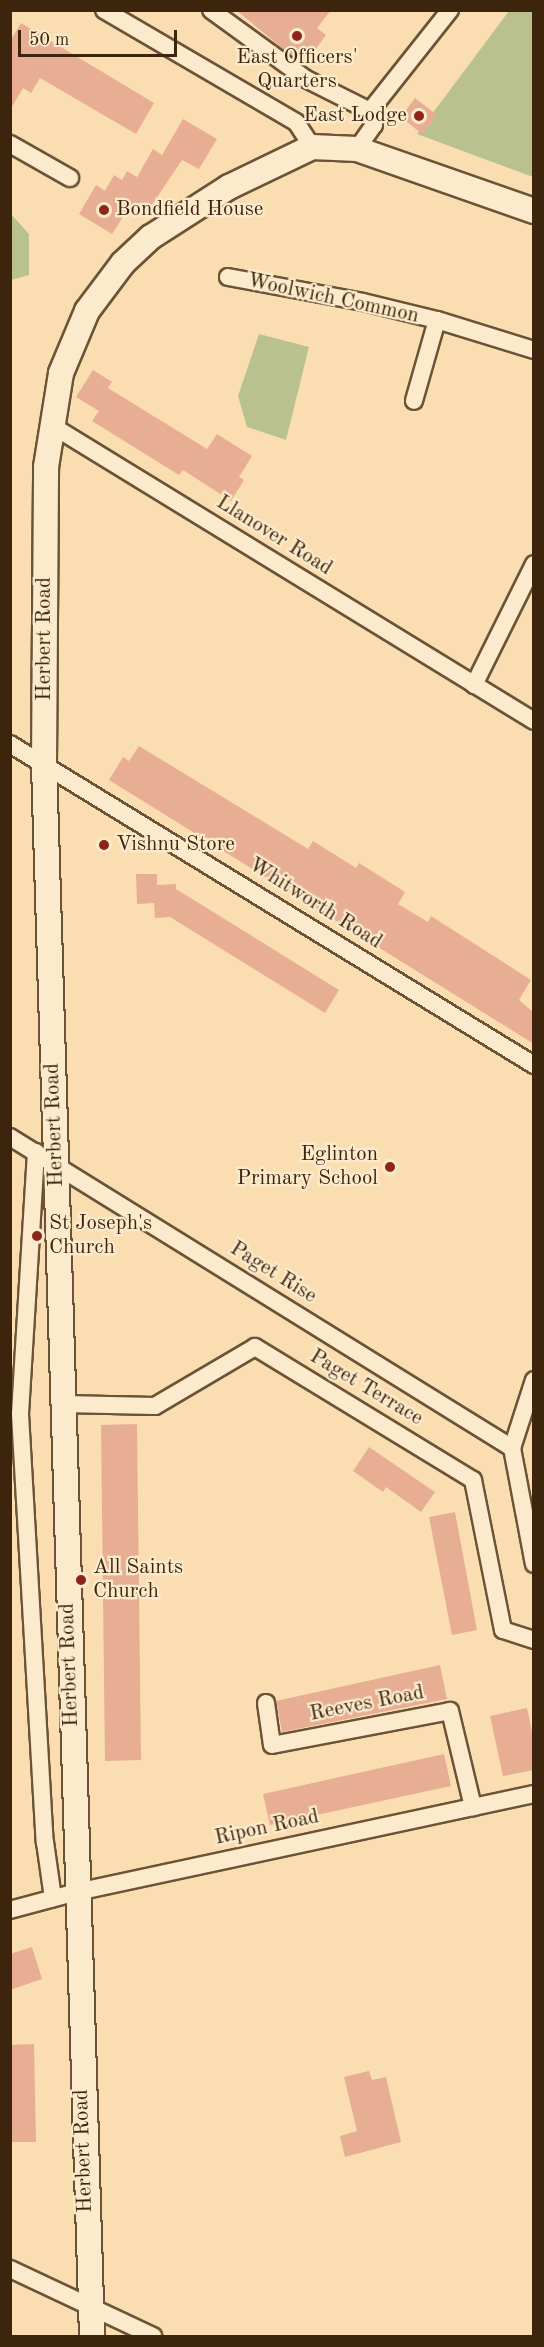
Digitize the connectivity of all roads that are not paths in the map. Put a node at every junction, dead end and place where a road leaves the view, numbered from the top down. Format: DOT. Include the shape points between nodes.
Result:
graph roads {
  1 [pos="104,10"];
  2 [pos="211,10"];
  3 [pos="450,10"];
  4 [pos="370,111"];
  5 [pos="10,144"];
  6 [pos="312,147"];
  7 [pos="357,149"];
  8 [pos="70,178"];
  9 [pos="534,211"];
  10 [pos="228,277"];
  11 [pos="437,320"];
  12 [pos="534,350"];
  13 [pos="414,401"];
  14 [pos="51,425"];
  15 [pos="534,564"];
  16 [pos="474,685"];
  17 [pos="534,722"];
  18 [pos="10,744"];
  19 [pos="44,765"];
  20 [pos="534,1065"];
  21 [pos="10,1137"];
  22 [pos="46,1158"];
  23 [pos="534,1380"];
  24 [pos="63,1404"];
  25 [pos="512,1448"];
  26 [pos="534,1564"];
  27 [pos="534,1640"];
  28 [pos="266,1703"];
  29 [pos="534,1794"];
  30 [pos="473,1807"];
  31 [pos="77,1892"];
  32 [pos="52,1898"];
  33 [pos="10,1910"];
  34 [pos="10,2269"];
  35 [pos="90,2310"];
  36 [pos="92,2337"];
  37 [pos="153,2337"];
  1 -- 6 [label="street" via="296,122"];
  2 -- 4 [label="street" via="306,79"];
  3 -- 4 [label="street"];
  4 -- 7 [label="street" via="374,125"];
  5 -- 8 [label="street"];
  6 -- 7 [label="street"];
  6 -- 14 [label="street, Herbert Road" via="185,212 123,263 87,311 72,339"];
  7 -- 9 [label="street"];
  10 -- 11 [label="street, Woolwich Common"];
  11 -- 12 [label="street, Woolwich Common"];
  11 -- 13 [label="street, Woolwich Common"];
  14 -- 16 [label="street, Llanover Road"];
  14 -- 19 [label="street, Herbert Road" via="46,467"];
  15 -- 16 [label="street"];
  16 -- 17 [label="street, Llanover Road"];
  18 -- 19 [label="street, Whitworth Road"];
  19 -- 20 [label="street, Whitworth Road"];
  19 -- 22 [label="street, Herbert Road"];
  21 -- 22 [label="street, Paget Rise"];
  22 -- 24 [label="street, Herbert Road"];
  22 -- 25 [label="street, Paget Rise"];
  22 -- 32 [label="street, Herbert Road" via="20,1414 45,1842"];
  23 -- 25 [label="street"];
  24 -- 27 [label="street, Paget Terrace" via="155,1406 255,1347 473,1480 503,1630"];
  24 -- 31 [label="street, Herbert Road"];
  25 -- 26 [label="street"];
  28 -- 30 [label="street, Reeves Road" via="272,1745 450,1711"];
  29 -- 30 [label="street, Ripon Road"];
  30 -- 31 [label="street, Ripon Road"];
  31 -- 32 [label="street, Ripon Road"];
  31 -- 35 [label="street, Herbert Road"];
  32 -- 33 [label="street, Ripon Road"];
  34 -- 35 [label="street"];
  35 -- 36 [label="street, Herbert Road"];
  35 -- 37 [label="street"];
}
